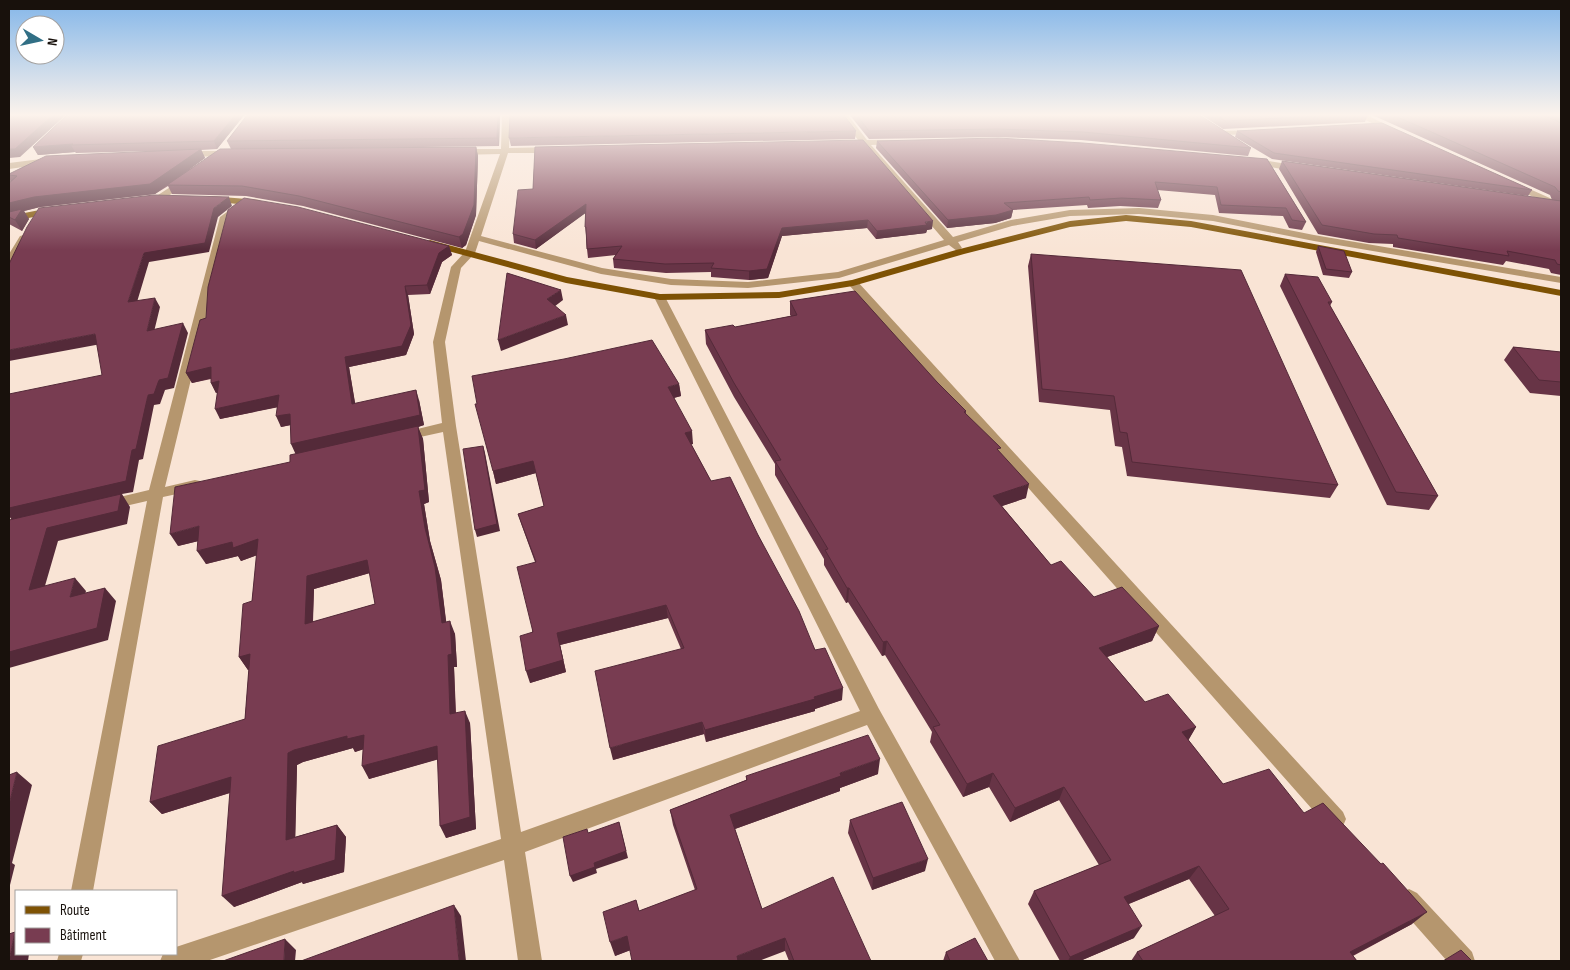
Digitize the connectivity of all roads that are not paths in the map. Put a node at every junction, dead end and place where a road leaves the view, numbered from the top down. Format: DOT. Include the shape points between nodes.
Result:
graph roads {
  1 [pos="26,159"];
  2 [pos="213,159"];
  3 [pos="502,159"];
  4 [pos="880,159"];
  5 [pos="1262,159"];
  6 [pos="58,160"];
  7 [pos="1239,160"];
  8 [pos="1268,163"];
  9 [pos="20,165"];
  10 [pos="9,166"];
  11 [pos="1314,171"];
  12 [pos="9,175"];
  13 [pos="1278,179"];
  14 [pos="1507,182"];
  15 [pos="178,199"];
  16 [pos="197,199"];
  17 [pos="154,200"];
  18 [pos="246,201"];
  19 [pos="1522,201"];
  20 [pos="265,204"];
  21 [pos="1561,206"];
  22 [pos="68,209"];
  23 [pos="40,212"];
  24 [pos="9,219"];
  25 [pos="1311,233"];
  26 [pos="475,237"];
  27 [pos="953,241"];
  28 [pos="423,242"];
  29 [pos="1320,249"];
  30 [pos="960,252"];
  31 [pos="470,254"];
  32 [pos="9,262"];
  33 [pos="1561,280"];
  34 [pos="853,283"];
  35 [pos="1561,293"];
  36 [pos="660,296"];
  37 [pos="449,426"];
  38 [pos="392,439"];
  39 [pos="213,481"];
  40 [pos="156,494"];
  41 [pos="92,509"];
  42 [pos="872,715"];
  43 [pos="1344,828"];
  44 [pos="512,846"];
  45 [pos="1396,888"];
  46 [pos="82,890"];
  47 [pos="172,961"];
  48 [pos="530,961"];
  49 [pos="1008,961"];
  50 [pos="1463,961"];
  1 -- 9 [label="street"];
  2 -- 17 [label="street"];
  3 -- 26 [label="street"];
  4 -- 27 [label="street"];
  5 -- 8 [label="street"];
  6 -- 9 [label="street"];
  7 -- 8 [label="street"];
  8 -- 11 [label="street"];
  8 -- 13 [label="street"];
  9 -- 10 [label="street"];
  9 -- 12 [label="street"];
  14 -- 21 [label="street"];
  15 -- 17 [label="main road"];
  16 -- 18 [label="main road"];
  18 -- 20 [label="main road"];
  18 -- 40 [label="street" via="225,217"];
  19 -- 21 [label="street"];
  22 -- 23 [label="main road"];
  23 -- 24 [label="main road"];
  23 -- 32 [label="street"];
  25 -- 27 [label="street" via="1213,218 1138,211 1070,213 1011,223"];
  25 -- 29 [label="street"];
  25 -- 33 [label="street"];
  26 -- 27 [label="street" via="601,271 671,282 748,285 839,274"];
  26 -- 31 [label="street"];
  27 -- 30 [label="street"];
  28 -- 31 [label="main road"];
  29 -- 30 [label="main road" via="1190,224 1126,218 1070,224"];
  29 -- 35 [label="main road"];
  30 -- 34 [label="main road"];
  31 -- 36 [label="main road" via="566,280"];
  31 -- 37 [label="street" via="456,268 439,342"];
  34 -- 36 [label="main road" via="780,294"];
  34 -- 43 [label="street"];
  36 -- 42 [label="street"];
  37 -- 38 [label="street"];
  37 -- 44 [label="street"];
  39 -- 40 [label="street"];
  40 -- 41 [label="street"];
  40 -- 46 [label="street"];
  42 -- 44 [label="street"];
  42 -- 49 [label="street"];
  44 -- 47 [label="street"];
  44 -- 48 [label="street"];
  45 -- 50 [label="street"];
}
